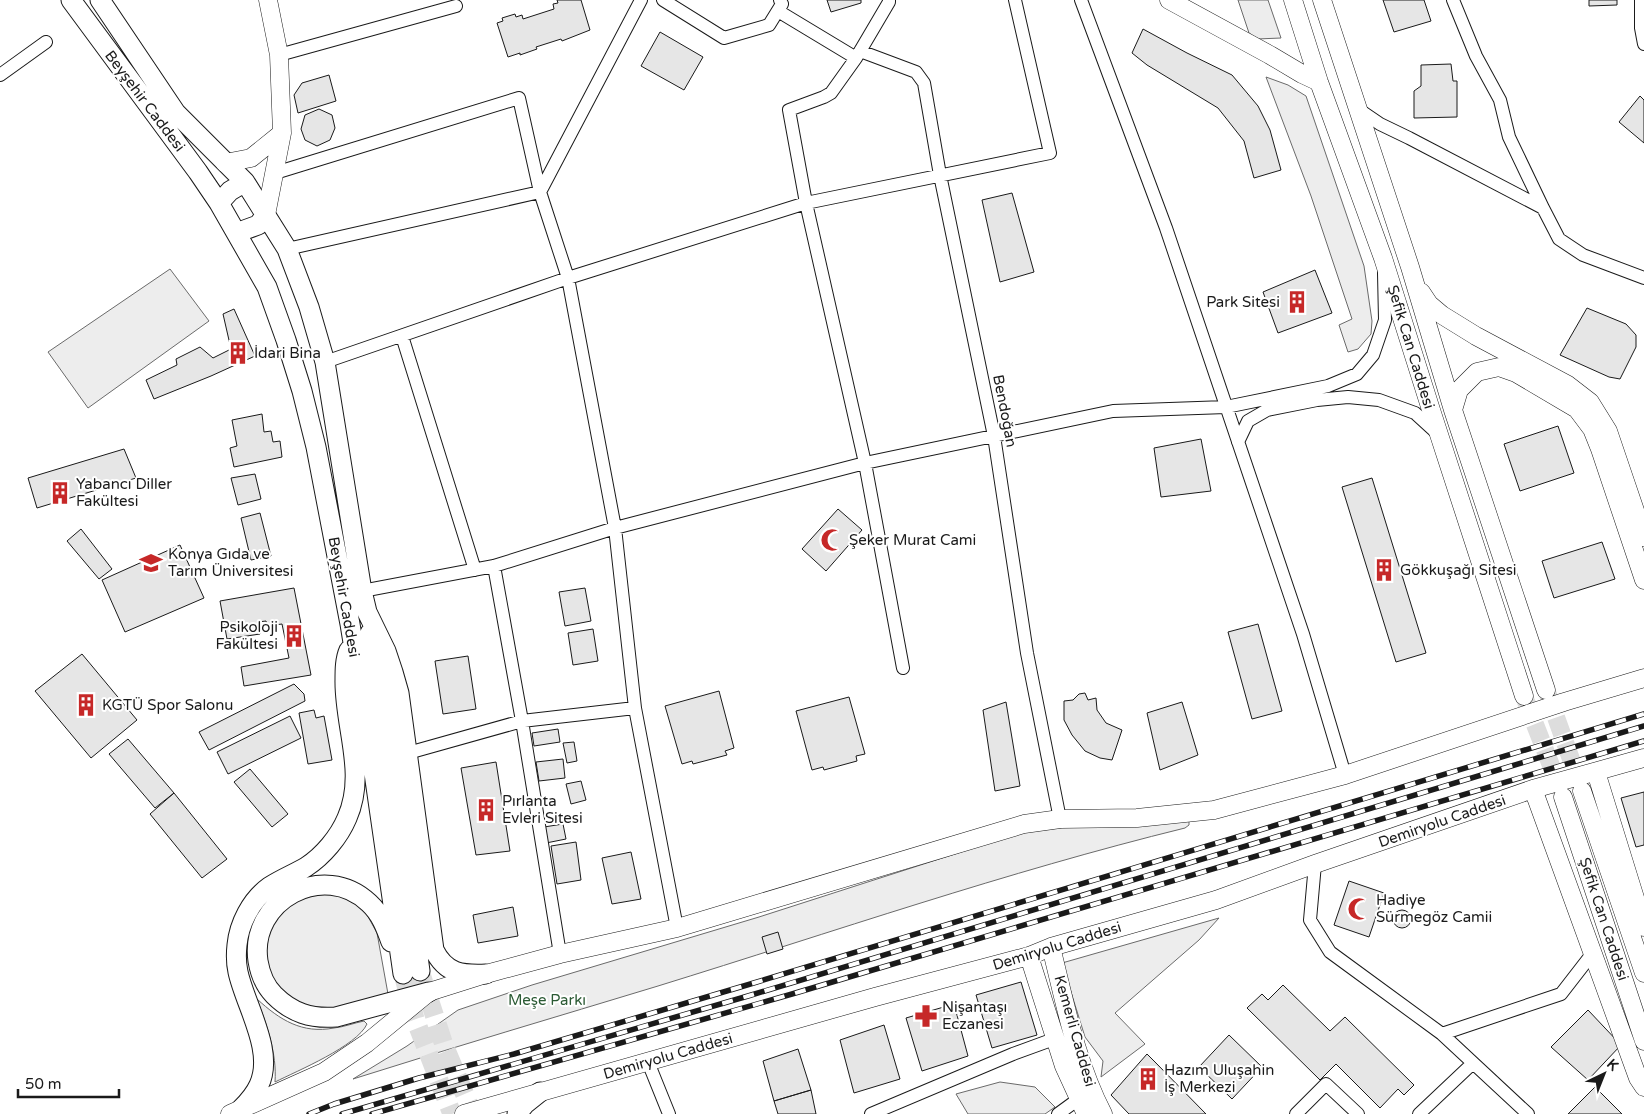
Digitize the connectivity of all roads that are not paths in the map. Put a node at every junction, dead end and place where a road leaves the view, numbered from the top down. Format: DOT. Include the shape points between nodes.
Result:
graph roads {
  1 [pos="71,0"];
  2 [pos="100,0"];
  3 [pos="268,0"];
  4 [pos="641,0"];
  5 [pos="663,0"];
  6 [pos="889,0"];
  7 [pos="1015,0"];
  8 [pos="1081,0"];
  9 [pos="1169,0"];
  10 [pos="1293,0"];
  11 [pos="1322,0"];
  12 [pos="1452,0"];
  13 [pos="1641,0"];
  14 [pos="779,5"];
  15 [pos="456,6"];
  16 [pos="46,42"];
  17 [pos="1644,44"];
  18 [pos="858,54"];
  19 [pos="279,55"];
  20 [pos="0,75"];
  21 [pos="1319,82"];
  22 [pos="1358,109"];
  23 [pos="282,133"];
  24 [pos="225,163"];
  25 [pos="275,172"];
  26 [pos="940,175"];
  27 [pos="245,182"];
  28 [pos="540,192"];
  29 [pos="218,203"];
  30 [pos="806,203"];
  31 [pos="1543,208"];
  32 [pos="266,215"];
  33 [pos="236,233"];
  34 [pos="287,249"];
  35 [pos="1383,258"];
  36 [pos="568,278"];
  37 [pos="1644,278"];
  38 [pos="1414,280"];
  39 [pos="402,336"];
  40 [pos="325,362"];
  41 [pos="1252,402"];
  42 [pos="1226,408"];
  43 [pos="1452,410"];
  44 [pos="1439,434"];
  45 [pos="994,436"];
  46 [pos="1238,442"];
  47 [pos="865,463"];
  48 [pos="615,528"];
  49 [pos="1644,537"];
  50 [pos="494,566"];
  51 [pos="474,570"];
  52 [pos="1644,580"];
  53 [pos="362,591"];
  54 [pos="367,612"];
  55 [pos="353,642"];
  56 [pos="902,668"];
  57 [pos="1644,678"];
  58 [pos="1546,690"];
  59 [pos="1524,696"];
  60 [pos="635,708"];
  61 [pos="522,721"];
  62 [pos="408,753"];
  63 [pos="1644,758"];
  64 [pos="1596,772"];
  65 [pos="1345,775"];
  66 [pos="1533,790"];
  67 [pos="1582,790"];
  68 [pos="1563,797"];
  69 [pos="1060,819"];
  70 [pos="1315,864"];
  71 [pos="1644,927"];
  72 [pos="677,928"];
  73 [pos="1051,947"];
  74 [pos="560,954"];
  75 [pos="1592,954"];
  76 [pos="1029,956"];
  77 [pos="1644,972"];
  78 [pos="411,973"];
  79 [pos="486,974"];
  80 [pos="429,992"];
  81 [pos="1442,1034"];
  82 [pos="1054,1039"];
  83 [pos="1644,1041"];
  84 [pos="648,1062"];
  85 [pos="1473,1063"];
  86 [pos="1644,1087"];
  87 [pos="540,1092"];
  88 [pos="1085,1101"];
  89 [pos="235,1112"];
  90 [pos="464,1114"];
  91 [pos="517,1114"];
  92 [pos="669,1114"];
  93 [pos="871,1114"];
  94 [pos="1058,1114"];
  95 [pos="1103,1114"];
  96 [pos="1296,1114"];
  97 [pos="1358,1114"];
  98 [pos="1419,1114"];
  99 [pos="1528,1114"];
  1 -- 29 [label="main road, Beyşehir Caddesi"];
  2 -- 24 [label="main road, Beyşehir Caddesi" via="176,113"];
  3 -- 19 [label="main road"];
  4 -- 28 [label="street"];
  5 -- 14 [label="street" via="724,38 768,25"];
  6 -- 18 [label="street"];
  7 -- 26 [label="street" via="1050,153"];
  8 -- 42 [label="street" via="1166,228"];
  9 -- 21 [label="main road"];
  10 -- 21 [label="main road, Şefik Can Caddesi"];
  11 -- 22 [label="main road, Şefik Can Caddesi"];
  12 -- 31 [label="street" via="1476,56 1500,100 1510,136"];
  13 -- 17 [label="street"];
  14 -- 18 [label="street, Bendoğan"];
  15 -- 19 [label="street"];
  16 -- 20 [label="street"];
  18 -- 26 [label="street, Bendoğan" via="916,72 924,83"];
  18 -- 30 [label="street" via="831,93 789,110"];
  19 -- 23 [label="main road"];
  21 -- 35 [label="main road, Şefik Can Caddesi"];
  22 -- 31 [label="street" via="1380,124"];
  22 -- 38 [label="main road, Şefik Can Caddesi"];
  23 -- 24 [label="main road" via="251,158"];
  23 -- 25 [label="main road"];
  23 -- 27 [label="main road"];
  24 -- 27 [label="main road, Beyşehir Caddesi"];
  25 -- 28 [label="street" via="519,98"];
  25 -- 32 [label="main road"];
  26 -- 30 [label="street"];
  26 -- 45 [label="street, Bendoğan"];
  27 -- 29 [label="main road"];
  27 -- 32 [label="main road, Beyşehir Caddesi"];
  28 -- 34 [label="street"];
  28 -- 36 [label="street"];
  29 -- 33 [label="main road, Beyşehir Caddesi"];
  30 -- 36 [label="street"];
  30 -- 47 [label="street"];
  31 -- 37 [label="street" via="1559,239 1583,255"];
  32 -- 33 [label="main road" via="258,225"];
  32 -- 34 [label="main road, Beyşehir Caddesi"];
  33 -- 55 [label="main road, Beyşehir Caddesi" via="268,287 302,391 316,447"];
  34 -- 40 [label="main road, Beyşehir Caddesi"];
  35 -- 41 [label="street" via="1383,330 1373,355 1357,374 1328,386"];
  35 -- 44 [label="main road, Şefik Can Caddesi"];
  36 -- 39 [label="street"];
  36 -- 48 [label="street"];
  38 -- 43 [label="main road, Şefik Can Caddesi"];
  38 -- 49 [label="main road" via="1429,304 1442,315 1568,385 1590,402 1608,432"];
  39 -- 40 [label="street"];
  39 -- 51 [label="street"];
  40 -- 53 [label="main road, Beyşehir Caddesi"];
  41 -- 42 [label="street"];
  41 -- 46 [label="street" via="1238,413"];
  42 -- 45 [label="street" via="1113,411"];
  42 -- 46 [label="street"];
  43 -- 52 [label="main road" via="1459,390 1477,372 1499,367 1516,373 1577,409 1598,443"];
  43 -- 58 [label="main road, Şefik Can Caddesi"];
  44 -- 46 [label="street" via="1415,413 1379,400 1348,397 1268,410 1248,421"];
  44 -- 59 [label="main road, Şefik Can Caddesi"];
  45 -- 47 [label="street"];
  45 -- 69 [label="street, Bendoğan" via="1027,653"];
  46 -- 65 [label="street" via="1303,634"];
  47 -- 48 [label="street"];
  47 -- 56 [label="street"];
  48 -- 50 [label="street"];
  48 -- 60 [label="street"];
  50 -- 51 [label="street"];
  50 -- 61 [label="street"];
  51 -- 53 [label="street"];
  53 -- 54 [label="main road, Beyşehir Caddesi"];
  54 -- 62 [label="main road" via="393,672"];
  54 -- 78 [label="main road, Beyşehir Caddesi" via="391,759"];
  55 -- 78 [label="main road, Beyşehir Caddesi"];
  55 -- 89 [label="main road" via="345,677 356,774 349,813 334,840 315,859 259,896 240,930 236,957 238,972 264,1061 255,1093"];
  57 -- 65 [label="main road"];
  60 -- 61 [label="street"];
  60 -- 72 [label="street"];
  61 -- 62 [label="street"];
  61 -- 74 [label="street"];
  62 -- 79 [label="main road" via="434,950 453,971"];
  63 -- 64 [label="main road, Demiryolu Caddesi"];
  64 -- 66 [label="main road, Demiryolu Caddesi"];
  64 -- 71 [label="main road"];
  65 -- 69 [label="main road" via="1214,810 1137,818"];
  66 -- 70 [label="main road, Demiryolu Caddesi"];
  66 -- 75 [label="main road"];
  67 -- 77 [label="main road, Şefik Can Caddesi"];
  68 -- 83 [label="main road, Şefik Can Caddesi"];
  69 -- 72 [label="main road" via="1024,824"];
  70 -- 73 [label="main road, Demiryolu Caddesi" via="1216,900"];
  70 -- 81 [label="street" via="1310,920 1330,952"];
  72 -- 74 [label="main road"];
  73 -- 76 [label="main road, Demiryolu Caddesi"];
  73 -- 88 [label="main road, Kemerli Caddesi" via="1075,1041"];
  74 -- 79 [label="main road"];
  75 -- 81 [label="street" via="1561,994"];
  75 -- 86 [label="main road"];
  76 -- 82 [label="main road, Kemerli Caddesi"];
  76 -- 84 [label="main road, Demiryolu Caddesi"];
  78 -- 80 [label="main road" via="395,957 379,914 363,898 344,888 316,885 296,891 278,902 269,913 258,939 259,967 264,981 276,998 293,1011 307,1016 336,1017"];
  79 -- 80 [label="main road"];
  80 -- 89 [label="main road" via="335,1066"];
  81 -- 85 [label="street"];
  82 -- 88 [label="main road, Kemerli Caddesi"];
  82 -- 93 [label="street"];
  84 -- 87 [label="main road, Demiryolu Caddesi"];
  84 -- 92 [label="street"];
  85 -- 98 [label="street"];
  85 -- 99 [label="street"];
  87 -- 90 [label="main road, Demiryolu Caddesi"];
  87 -- 91 [label="main road"];
  88 -- 94 [label="street"];
  88 -- 95 [label="main road, Kemerli Caddesi"];
  96 -- 97 [label="street" via="1326,1084"];
}
